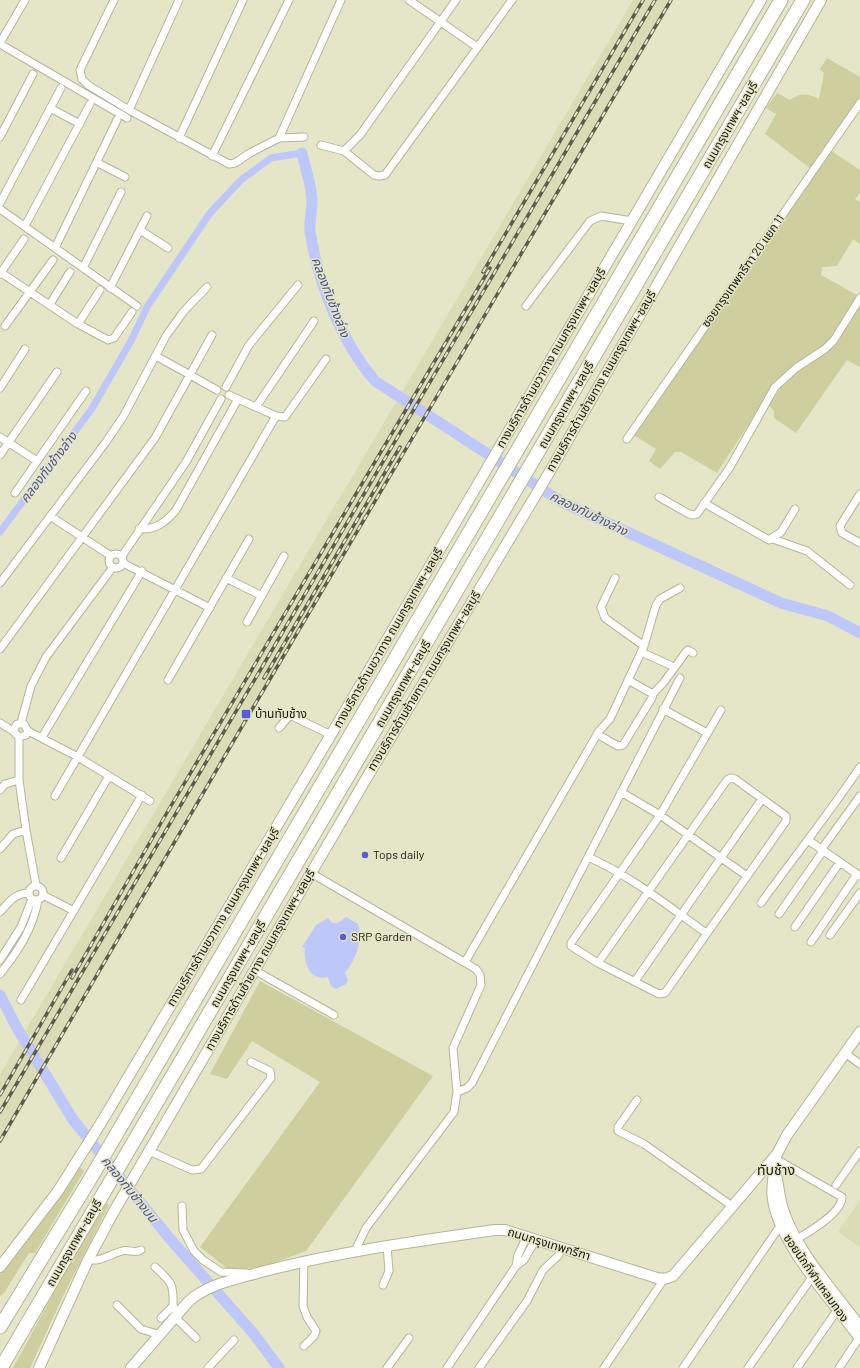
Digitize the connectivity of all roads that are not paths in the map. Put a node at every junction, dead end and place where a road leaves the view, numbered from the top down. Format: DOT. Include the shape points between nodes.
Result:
graph roads {
  1 [pos="25,0"];
  2 [pos="114,0"];
  3 [pos="179,0"];
  4 [pos="243,0"];
  5 [pos="289,0"];
  6 [pos="341,0"];
  7 [pos="410,0"];
  8 [pos="456,0"];
  9 [pos="512,0"];
  10 [pos="761,0"];
  11 [pos="781,0"];
  12 [pos="803,0"];
  13 [pos="821,0"];
  14 [pos="440,22"];
  15 [pos="1,41"];
  16 [pos="477,47"];
  17 [pos="34,74"];
  18 [pos="61,88"];
  19 [pos="860,103"];
  20 [pos="90,104"];
  21 [pos="50,108"];
  22 [pos="129,110"];
  23 [pos="127,118"];
  24 [pos="117,120"];
  25 [pos="80,124"];
  26 [pos="0,137"];
  27 [pos="304,137"];
  28 [pos="179,138"];
  29 [pos="279,138"];
  30 [pos="321,145"];
  31 [pos="344,151"];
  32 [pos="212,156"];
  33 [pos="98,163"];
  34 [pos="125,177"];
  35 [pos="121,192"];
  36 [pos="0,203"];
  37 [pos="0,209"];
  38 [pos="147,216"];
  39 [pos="632,220"];
  40 [pos="25,226"];
  41 [pos="140,230"];
  42 [pos="24,239"];
  43 [pos="55,248"];
  44 [pos="168,248"];
  45 [pos="53,260"];
  46 [pos="83,268"];
  47 [pos="70,272"];
  48 [pos="0,273"];
  49 [pos="298,285"];
  50 [pos="207,287"];
  51 [pos="110,288"];
  52 [pos="100,290"];
  53 [pos="30,292"];
  54 [pos="860,298"];
  55 [pos="50,304"];
  56 [pos="526,306"];
  57 [pos="314,321"];
  58 [pos="78,324"];
  59 [pos="5,326"];
  60 [pos="212,335"];
  61 [pos="26,349"];
  62 [pos="156,356"];
  63 [pos="326,359"];
  64 [pos="57,372"];
  65 [pos="189,374"];
  66 [pos="226,387"];
  67 [pos="0,388"];
  68 [pos="218,390"];
  69 [pos="86,391"];
  70 [pos="229,395"];
  71 [pos="221,399"];
  72 [pos="238,399"];
  73 [pos="256,407"];
  74 [pos="276,416"];
  75 [pos="0,437"];
  76 [pos="627,439"];
  77 [pos="8,444"];
  78 [pos="0,455"];
  79 [pos="37,461"];
  80 [pos="15,493"];
  81 [pos="860,494"];
  82 [pos="659,497"];
  83 [pos="704,503"];
  84 [pos="795,509"];
  85 [pos="50,516"];
  86 [pos="139,529"];
  87 [pos="81,538"];
  88 [pos="249,539"];
  89 [pos="773,539"];
  90 [pos="860,543"];
  91 [pos="111,556"];
  92 [pos="284,556"];
  93 [pos="123,560"];
  94 [pos="113,567"];
  95 [pos="142,571"];
  96 [pos="226,578"];
  97 [pos="615,578"];
  98 [pos="0,583"];
  99 [pos="850,585"];
  100 [pos="680,588"];
  101 [pos="176,590"];
  102 [pos="262,596"];
  103 [pos="210,608"];
  104 [pos="247,622"];
  105 [pos="0,649"];
  106 [pos="642,649"];
  107 [pos="693,653"];
  108 [pos="670,666"];
  109 [pos="680,678"];
  110 [pos="168,680"];
  111 [pos="628,680"];
  112 [pos="653,694"];
  113 [pos="663,709"];
  114 [pos="721,710"];
  115 [pos="20,723"];
  116 [pos="0,724"];
  117 [pos="280,728"];
  118 [pos="13,731"];
  119 [pos="28,731"];
  120 [pos="707,733"];
  121 [pos="597,734"];
  122 [pos="331,735"];
  123 [pos="19,737"];
  124 [pos="42,737"];
  125 [pos="78,757"];
  126 [pos="860,767"];
  127 [pos="109,776"];
  128 [pos="19,780"];
  129 [pos="0,790"];
  130 [pos="621,792"];
  131 [pos="142,795"];
  132 [pos="55,796"];
  133 [pos="860,796"];
  134 [pos="762,799"];
  135 [pos="150,800"];
  136 [pos="660,815"];
  137 [pos="26,830"];
  138 [pos="689,835"];
  139 [pos="808,840"];
  140 [pos="0,850"];
  141 [pos="822,850"];
  142 [pos="588,856"];
  143 [pos="720,857"];
  144 [pos="61,858"];
  145 [pos="840,862"];
  146 [pos="311,873"];
  147 [pos="620,873"];
  148 [pos="859,875"];
  149 [pos="747,876"];
  150 [pos="36,885"];
  151 [pos="649,892"];
  152 [pos="860,893"];
  153 [pos="35,897"];
  154 [pos="761,903"];
  155 [pos="74,911"];
  156 [pos="0,912"];
  157 [pos="779,914"];
  158 [pos="681,915"];
  159 [pos="795,927"];
  160 [pos="706,933"];
  161 [pos="830,935"];
  162 [pos="810,942"];
  163 [pos="2,958"];
  164 [pos="10,960"];
  165 [pos="465,962"];
  166 [pos="598,963"];
  167 [pos="254,970"];
  168 [pos="1,972"];
  169 [pos="635,981"];
  170 [pos="21,1000"];
  171 [pos="334,1015"];
  172 [pos="860,1032"];
  173 [pos="845,1054"];
  174 [pos="252,1062"];
  175 [pos="860,1064"];
  176 [pos="457,1092"];
  177 [pos="637,1100"];
  178 [pos="149,1151"];
  179 [pos="860,1151"];
  180 [pos="776,1160"];
  181 [pos="836,1185"];
  182 [pos="182,1206"];
  183 [pos="732,1206"];
  184 [pos="780,1226"];
  185 [pos="532,1237"];
  186 [pos="798,1239"];
  187 [pos="387,1246"];
  188 [pos="563,1247"];
  189 [pos="141,1250"];
  190 [pos="354,1251"];
  191 [pos="88,1260"];
  192 [pos="304,1261"];
  193 [pos="0,1267"];
  194 [pos="155,1267"];
  195 [pos="815,1273"];
  196 [pos="253,1274"];
  197 [pos="664,1279"];
  198 [pos="383,1285"];
  199 [pos="117,1305"];
  200 [pos="838,1309"];
  201 [pos="175,1312"];
  202 [pos="161,1318"];
  203 [pos="860,1326"];
  204 [pos="0,1327"];
  205 [pos="160,1335"];
  206 [pos="196,1338"];
  207 [pos="409,1338"];
  208 [pos="860,1339"];
  209 [pos="234,1340"];
  210 [pos="304,1346"];
  211 [pos="1,1368"];
  212 [pos="39,1368"];
  213 [pos="131,1368"];
  214 [pos="208,1368"];
  215 [pos="386,1368"];
  216 [pos="447,1368"];
  217 [pos="479,1368"];
  218 [pos="604,1368"];
  219 [pos="683,1368"];
  220 [pos="748,1368"];
  221 [pos="797,1368"];
  222 [pos="839,1368"];
  1 -- 15 [label="street"];
  2 -- 22 [label="street" via="82,64 80,75 88,85"];
  3 -- 22 [label="street"];
  4 -- 28 [label="street"];
  5 -- 32 [label="street"];
  6 -- 29 [label="street"];
  7 -- 14 [label="street"];
  8 -- 14 [label="street"];
  9 -- 16 [label="street"];
  10 -- 39 [label="main road, ทางบริการด้านขวาทาง ถนนกรุงเทพฯ-ชลบุรี"];
  11 -- 204 [label="highway, ถนนกรุงเทพฯ-ชลบุรี" via="89,1181"];
  12 -- 211 [label="highway, ถนนกรุงเทพฯ-ชลบุรี"];
  13 -- 146 [label="main road, ทางบริการด้านซ้ายทาง ถนนกรุงเทพฯ-ชลบุรี" via="546,478"];
  14 -- 16 [label="street"];
  14 -- 31 [label="street" via="360,135"];
  15 -- 23 [label="street"];
  16 -- 31 [label="street" via="385,174 374,175"];
  17 -- 26 [label="street"];
  18 -- 21 [label="street"];
  19 -- 76 [label="street, ซอยกรุงเทพกรีฑา 20 แยก 11"];
  20 -- 25 [label="street"];
  21 -- 25 [label="street"];
  21 -- 36 [label="street"];
  22 -- 28 [label="street"];
  24 -- 33 [label="street"];
  25 -- 40 [label="street"];
  27 -- 29 [label="street"];
  28 -- 32 [label="street"];
  29 -- 32 [label="street" via="234,163 224,163"];
  30 -- 31 [label="street"];
  33 -- 34 [label="street"];
  33 -- 43 [label="street"];
  35 -- 46 [label="street"];
  37 -- 40 [label="street"];
  38 -- 41 [label="street"];
  39 -- 56 [label="street" via="601,216 590,221"];
  39 -- 122 [label="main road, ทางบริการด้านขวาทาง ถนนกรุงเทพฯ-ชลบุรี"];
  40 -- 43 [label="street"];
  41 -- 44 [label="street"];
  41 -- 51 [label="street"];
  42 -- 48 [label="street"];
  43 -- 46 [label="street"];
  45 -- 53 [label="street"];
  46 -- 51 [label="street"];
  47 -- 55 [label="street"];
  48 -- 53 [label="street"];
  49 -- 66 [label="street" via="249,345"];
  50 -- 62 [label="street" via="175,323"];
  51 -- 58 [label="street" via="134,309 114,338 103,338"];
  52 -- 58 [label="street"];
  53 -- 55 [label="street"];
  53 -- 59 [label="street"];
  54 -- 83 [label="street" via="830,345 796,368 775,387 730,467"];
  55 -- 58 [label="street"];
  57 -- 73 [label="street"];
  60 -- 65 [label="street"];
  61 -- 67 [label="street"];
  62 -- 65 [label="street"];
  62 -- 85 [label="street" via="114,431"];
  63 -- 74 [label="street" via="289,414 285,417"];
  64 -- 77 [label="street"];
  65 -- 68 [label="street"];
  65 -- 87 [label="street" via="155,438"];
  66 -- 68 [label="street"];
  66 -- 70 [label="street" via="230,390"];
  68 -- 71 [label="street" via="217,395"];
  69 -- 79 [label="street"];
  70 -- 71 [label="street" via="226,399"];
  70 -- 72 [label="street"];
  71 -- 86 [label="street" via="186,462"];
  72 -- 73 [label="street"];
  72 -- 86 [label="street" via="176,510 157,527 149,530"];
  73 -- 74 [label="street"];
  74 -- 101 [label="street"];
  75 -- 77 [label="street"];
  77 -- 78 [label="street"];
  77 -- 79 [label="street"];
  79 -- 80 [label="street"];
  81 -- 90 [label="street" via="840,526 842,533"];
  82 -- 83 [label="street" via="693,516"];
  83 -- 89 [label="street" via="764,538"];
  84 -- 89 [label="street" via="781,532"];
  85 -- 87 [label="street"];
  85 -- 98 [label="street"];
  86 -- 93 [label="street"];
  87 -- 91 [label="street"];
  87 -- 105 [label="street"];
  88 -- 96 [label="street"];
  89 -- 99 [label="street" via="807,551"];
  91 -- 93 [label="street" via="118,554"];
  91 -- 94 [label="street" via="109,560"];
  92 -- 102 [label="street"];
  93 -- 94 [label="street" via="120,567"];
  93 -- 95 [label="street"];
  94 -- 115 [label="street" via="43,662 31,686"];
  95 -- 101 [label="street"];
  95 -- 124 [label="street"];
  96 -- 102 [label="street"];
  96 -- 103 [label="street"];
  97 -- 106 [label="street" via="601,607 602,612 605,618"];
  100 -- 106 [label="street" via="660,599 656,605"];
  101 -- 103 [label="street"];
  101 -- 125 [label="street"];
  102 -- 104 [label="street"];
  103 -- 110 [label="street"];
  106 -- 108 [label="street"];
  106 -- 111 [label="street"];
  107 -- 112 [label="street" via="688,650 686,652"];
  109 -- 113 [label="street"];
  111 -- 112 [label="street"];
  111 -- 121 [label="street" via="610,719"];
  112 -- 121 [label="street" via="623,746 618,746"];
  113 -- 120 [label="street"];
  113 -- 130 [label="street"];
  114 -- 120 [label="street"];
  115 -- 118 [label="street"];
  115 -- 119 [label="street" via="27,727"];
  116 -- 118 [label="street"];
  117 -- 122 [label="street" via="290,715"];
  118 -- 123 [label="street"];
  119 -- 123 [label="street" via="26,735"];
  119 -- 124 [label="street"];
  120 -- 136 [label="street"];
  121 -- 165 [label="street"];
  122 -- 193 [label="main road, ทางบริการด้านขวาทาง ถนนกรุงเทพฯ-ชลบุรี" via="78,1161 46,1208"];
  123 -- 128 [label="street"];
  124 -- 125 [label="street"];
  125 -- 127 [label="street"];
  125 -- 132 [label="street"];
  126 -- 139 [label="street"];
  127 -- 131 [label="street"];
  127 -- 144 [label="street"];
  128 -- 129 [label="street" via="5,784"];
  128 -- 137 [label="street"];
  130 -- 136 [label="street"];
  130 -- 142 [label="street"];
  131 -- 135 [label="street"];
  131 -- 155 [label="street"];
  133 -- 141 [label="street"];
  134 -- 138 [label="street" via="731,778 727,780"];
  134 -- 143 [label="street"];
  134 -- 149 [label="street" via="787,819"];
  136 -- 138 [label="street"];
  136 -- 147 [label="street"];
  137 -- 140 [label="street" via="13,834"];
  137 -- 150 [label="street"];
  138 -- 143 [label="street"];
  138 -- 151 [label="street"];
  139 -- 141 [label="street"];
  139 -- 154 [label="street"];
  141 -- 145 [label="street"];
  141 -- 157 [label="street"];
  142 -- 147 [label="street"];
  142 -- 176 [label="street" via="472,1084"];
  143 -- 149 [label="street"];
  143 -- 158 [label="street"];
  145 -- 148 [label="street"];
  145 -- 159 [label="street"];
  146 -- 165 [label="street"];
  146 -- 167 [label="main road, ทางบริการด้านซ้ายทาง ถนนกรุงเทพฯ-ชลบุรี"];
  147 -- 151 [label="street"];
  147 -- 166 [label="street" via="571,943 573,949"];
  148 -- 162 [label="street"];
  149 -- 160 [label="street"];
  150 -- 153 [label="street" via="29,889"];
  150 -- 153 [label="street" via="43,890"];
  151 -- 158 [label="street"];
  151 -- 166 [label="street"];
  152 -- 161 [label="street"];
  153 -- 155 [label="street"];
  153 -- 156 [label="street" via="17,895 11,898"];
  153 -- 163 [label="street"];
  153 -- 164 [label="street" via="31,927"];
  155 -- 170 [label="street"];
  158 -- 160 [label="street"];
  158 -- 169 [label="street"];
  160 -- 169 [label="street" via="665,993 659,994"];
  163 -- 164 [label="street"];
  164 -- 168 [label="street"];
  165 -- 176 [label="street" via="476,969 480,975 481,985 453,1048"];
  166 -- 169 [label="street"];
  167 -- 171 [label="street"];
  167 -- 178 [label="main road, ทางบริการด้านซ้ายทาง ถนนกรุงเทพฯ-ชลบุรี"];
  172 -- 173 [label="main road"];
  173 -- 175 [label="street"];
  173 -- 180 [label="main road" via="787,1135"];
  174 -- 178 [label="street" via="270,1071 271,1078 201,1169 192,1170"];
  176 -- 190 [label="street" via="454,1112 366,1228"];
  177 -- 183 [label="street" via="618,1130 644,1144"];
  178 -- 191 [label="main road, ทางบริการด้านซ้ายทาง ถนนกรุงเทพฯ-ชลบุรี"];
  179 -- 181 [label="street"];
  180 -- 183 [label="main road"];
  180 -- 184 [label="street, ซอยนักกีฬาแหลมทอง" via="772,1198"];
  180 -- 186 [label="street, ซอยนักกีฬาแหลมทอง" via="784,1211"];
  180 -- 186 [label="street" via="842,1197 839,1207 823,1223"];
  182 -- 196 [label="street" via="183,1230 194,1251 203,1260 221,1272"];
  183 -- 197 [label="main road" via="673,1276"];
  184 -- 195 [label="street, ซอยนักกีฬาแหลมทอง" via="797,1254"];
  184 -- 219 [label="street"];
  185 -- 187 [label="main road, ถนนกรุงเทพกรีฑา" via="495,1230"];
  185 -- 188 [label="main road, ถนนกรุงเทพกรีฑา"];
  185 -- 216 [label="street" via="519,1254 516,1266"];
  186 -- 195 [label="street, ซอยนักกีฬาแหลมทอง"];
  187 -- 190 [label="main road, ถนนกรุงเทพกรีฑา"];
  187 -- 198 [label="street" via="389,1271"];
  188 -- 197 [label="main road, ถนนกรุงเทพกรีฑา"];
  188 -- 217 [label="street" via="558,1256 543,1270 527,1301"];
  189 -- 191 [label="street" via="133,1253 122,1251 99,1261"];
  190 -- 192 [label="main road, ถนนกรุงเทพกรีฑา"];
  191 -- 212 [label="main road, ทางบริการด้านซ้ายทาง ถนนกรุงเทพฯ-ชลบุรี"];
  192 -- 196 [label="main road, ถนนกรุงเทพกรีฑา"];
  192 -- 210 [label="street" via="303,1306 316,1332"];
  194 -- 201 [label="street" via="172,1284"];
  195 -- 200 [label="street, ซอยนักกีฬาแหลมทอง"];
  195 -- 203 [label="street, ซอยนักกีฬาแหลมทอง"];
  195 -- 220 [label="street"];
  196 -- 201 [label="main road, ถนนกรุงเทพกรีฑา" via="194,1296"];
  197 -- 218 [label="street"];
  199 -- 205 [label="street" via="141,1329"];
  200 -- 208 [label="street, ซอยนักกีฬาแหลมทอง"];
  200 -- 221 [label="street"];
  201 -- 202 [label="street"];
  201 -- 205 [label="main road, ถนนกรุงเทพกรีฑา"];
  201 -- 206 [label="street"];
  205 -- 213 [label="main road, ถนนกรุงเทพกรีฑา"];
  207 -- 215 [label="street"];
  208 -- 222 [label="street"];
  209 -- 214 [label="street"];
}
